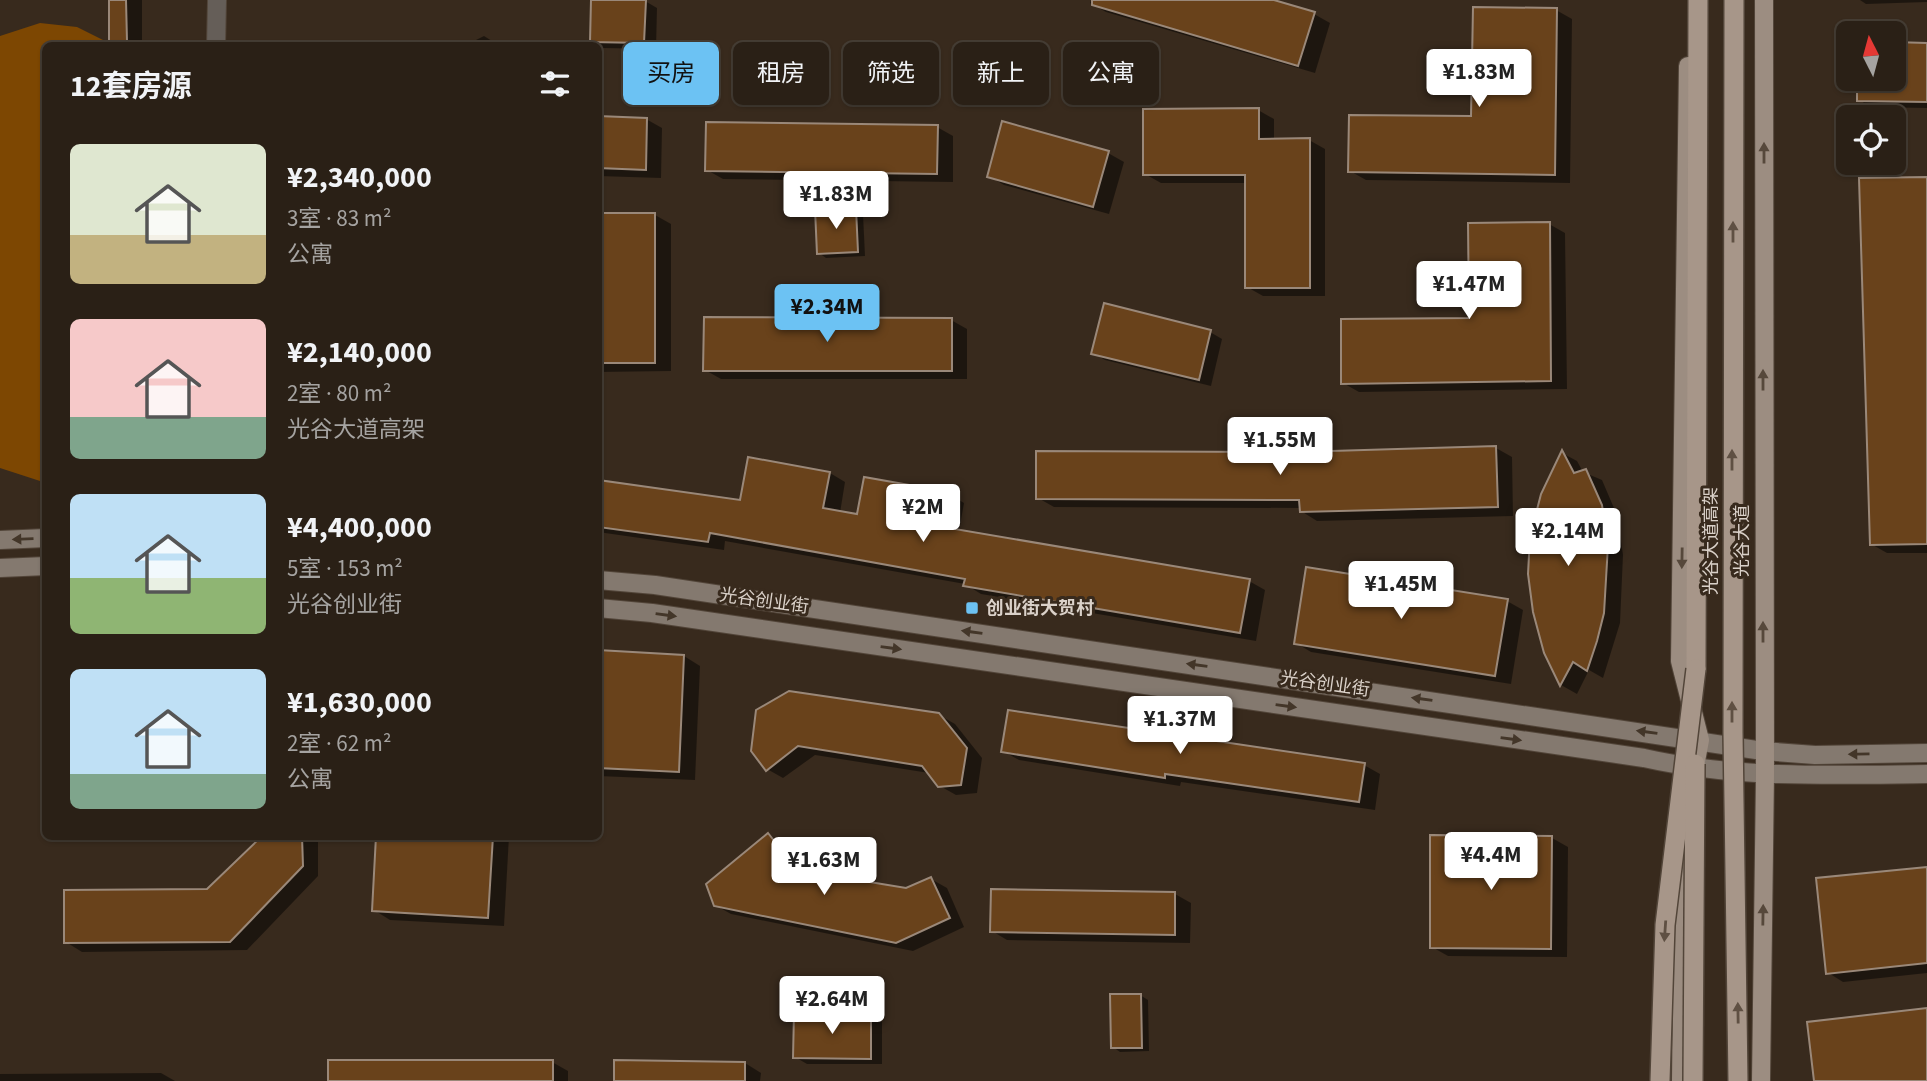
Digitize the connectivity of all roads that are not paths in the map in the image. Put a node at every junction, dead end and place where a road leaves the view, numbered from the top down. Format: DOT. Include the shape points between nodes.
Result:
graph roads {
  1 [pos="217,0"];
  2 [pos="1689,0"];
  3 [pos="1698,0"];
  4 [pos="1734,0"];
  5 [pos="1764,0"];
  6 [pos="216,42"];
  7 [pos="42,538"];
  8 [pos="0,540"];
  9 [pos="42,566"];
  10 [pos="0,568"];
  11 [pos="602,580"];
  12 [pos="602,608"];
  13 [pos="1696,668"];
  14 [pos="1700,740"];
  15 [pos="1762,751"];
  16 [pos="1927,753"];
  17 [pos="1695,769"];
  18 [pos="1765,774"];
  19 [pos="1927,774"];
  20 [pos="1660,1081"];
  21 [pos="1681,1081"];
  22 [pos="1693,1081"];
  23 [pos="1738,1081"];
  24 [pos="1761,1081"];
  1 -- 6 [label="street"];
  2 -- 14 [label="main road, one-way" via="1680,661"];
  3 -- 13 [label="highway, 光谷大道高架"];
  23 -- 4 [label="highway, 光谷大道高架, one-way, bridge" via="1732,733"];
  15 -- 5 [label="main road, 光谷大道, one-way"];
  7 -- 8 [label="main road, one-way"];
  9 -- 10 [label="main road"];
  14 -- 11 [label="main road, 光谷创业街, one-way"];
  12 -- 17 [label="main road, 光谷创业街, one-way"];
  13 -- 20 [label="highway, one-way, bridge" via="1665,925"];
  13 -- 22 [label="highway, 光谷大道高架, bridge"];
  14 -- 15 [label="main road, 光谷创业街"];
  14 -- 17 [label="main road"];
  16 -- 15 [label="main road, 光谷创业街, one-way"];
  15 -- 18 [label="main road, 光谷大道"];
  17 -- 18 [label="main road, 光谷创业街"];
  17 -- 21 [label="main road" via="1684,823"];
  18 -- 19 [label="main road, 光谷创业街"];
  24 -- 18 [label="main road, 光谷大道, one-way"];
}
